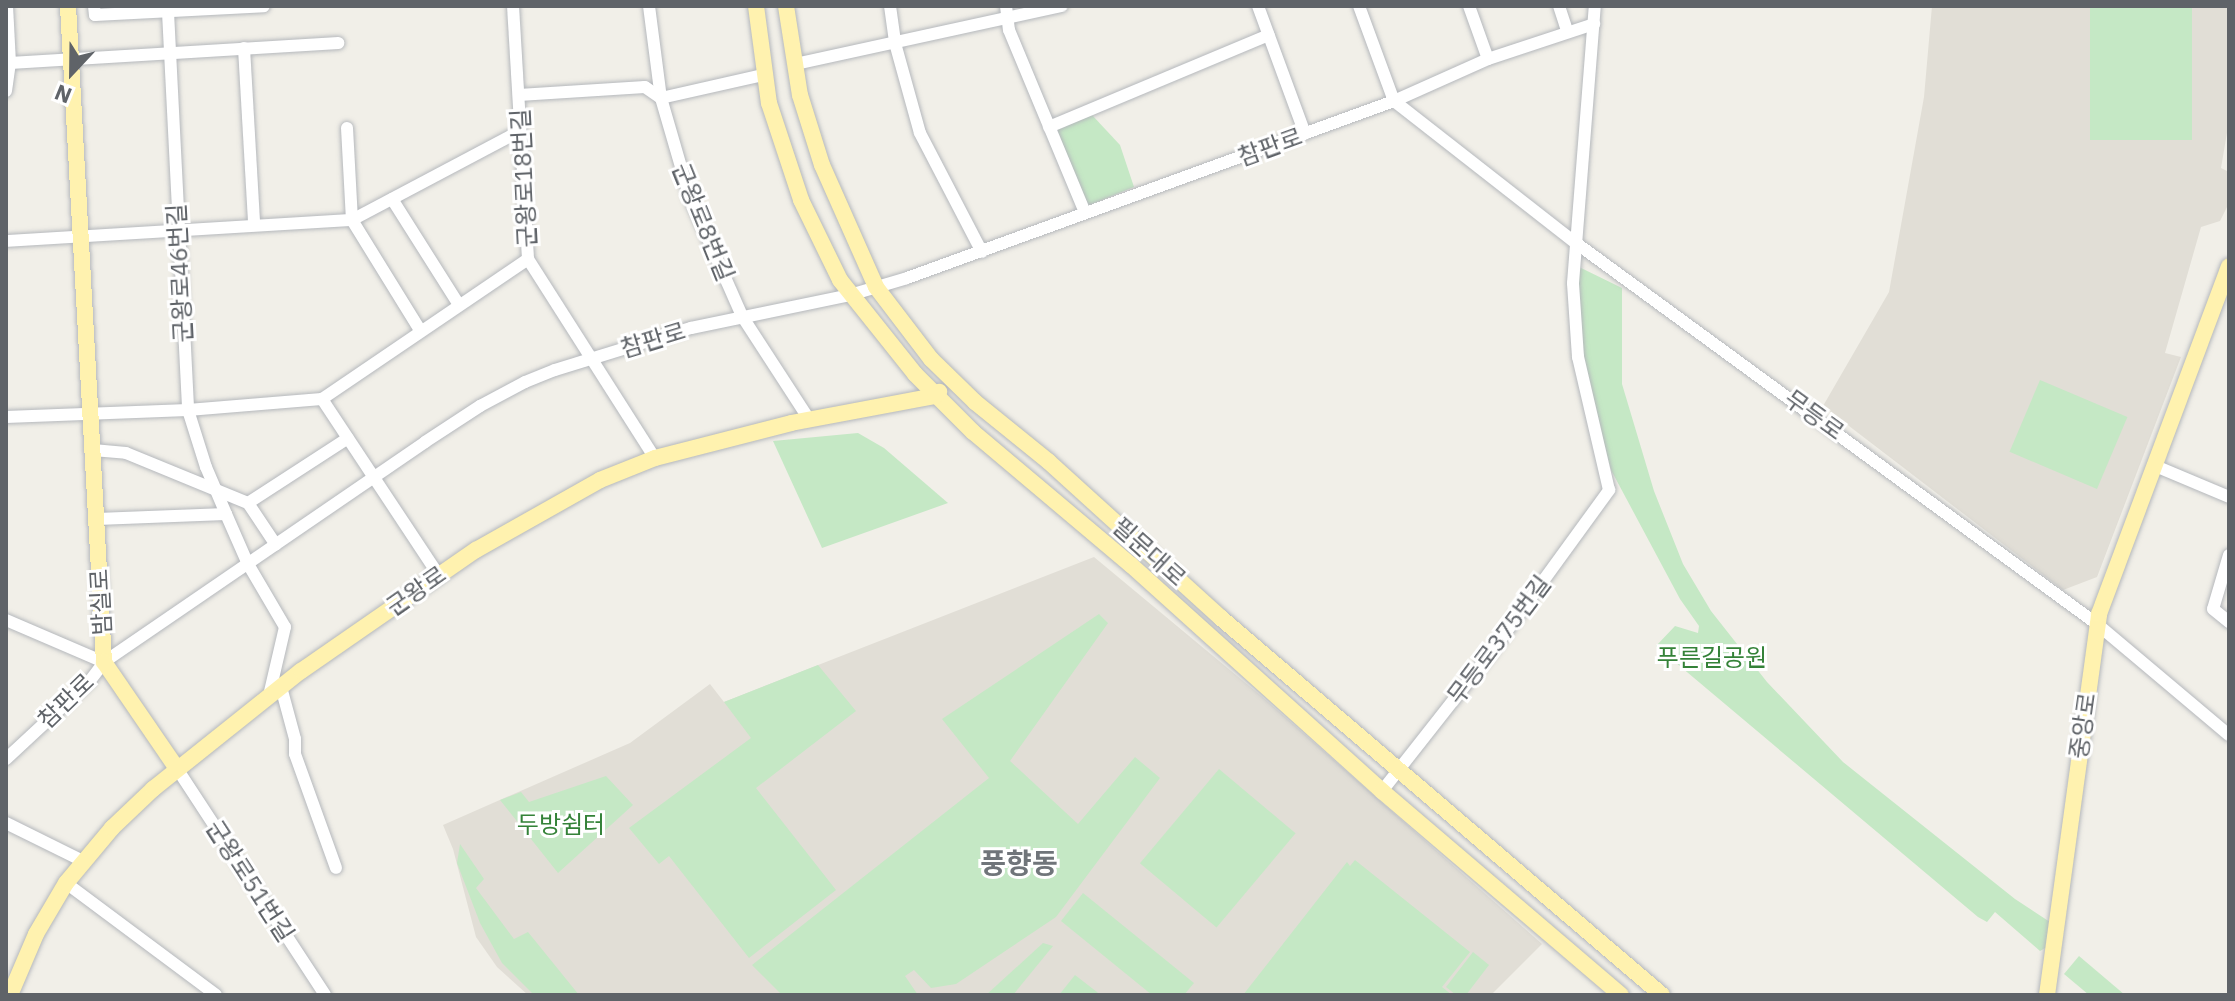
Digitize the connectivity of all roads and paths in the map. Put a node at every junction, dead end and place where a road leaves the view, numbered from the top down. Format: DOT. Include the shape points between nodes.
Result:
graph roads {
  1 [pos="7,6"];
  2 [pos="68,6"];
  3 [pos="264,6"];
  4 [pos="513,6"];
  5 [pos="649,6"];
  6 [pos="756,6"];
  7 [pos="786,6"];
  8 [pos="890,6"];
  9 [pos="1062,6"];
  10 [pos="1258,6"];
  11 [pos="1359,6"];
  12 [pos="1469,6"];
  13 [pos="1559,6"];
  14 [pos="1595,6"];
  15 [pos="94,11"];
  16 [pos="168,12"];
  17 [pos="1006,13"];
  18 [pos="1594,24"];
  19 [pos="1567,31"];
  20 [pos="1269,35"];
  21 [pos="338,43"];
  22 [pos="895,43"];
  23 [pos="244,48"];
  24 [pos="170,52"];
  25 [pos="70,58"];
  26 [pos="1488,59"];
  27 [pos="10,63"];
  28 [pos="795,64"];
  29 [pos="763,75"];
  30 [pos="6,91"];
  31 [pos="519,95"];
  32 [pos="661,98"];
  33 [pos="1394,101"];
  34 [pos="1049,127"];
  35 [pos="347,128"];
  36 [pos="520,131"];
  37 [pos="1305,134"];
  38 [pos="392,199"];
  39 [pos="1085,213"];
  40 [pos="352,220"];
  41 [pos="254,224"];
  42 [pos="177,228"];
  43 [pos="80,237"];
  44 [pos="6,241"];
  45 [pos="1576,243"];
  46 [pos="982,252"];
  47 [pos="528,259"];
  48 [pos="2229,266"];
  49 [pos="876,287"];
  50 [pos="850,295"];
  51 [pos="2222,303"];
  52 [pos="459,305"];
  53 [pos="742,316"];
  54 [pos="420,330"];
  55 [pos="592,361"];
  56 [pos="951,381"];
  57 [pos="935,396"];
  58 [pos="322,399"];
  59 [pos="188,410"];
  60 [pos="91,414"];
  61 [pos="6,417"];
  62 [pos="809,419"];
  63 [pos="348,438"];
  64 [pos="93,450"];
  65 [pos="655,458"];
  66 [pos="2153,465"];
  67 [pos="374,478"];
  68 [pos="215,489"];
  69 [pos="2229,497"];
  70 [pos="248,503"];
  71 [pos="226,514"];
  72 [pos="97,519"];
  73 [pos="276,545"];
  74 [pos="2229,555"];
  75 [pos="248,564"];
  76 [pos="438,574"];
  77 [pos="6,620"];
  78 [pos="2229,622"];
  79 [pos="2097,624"];
  80 [pos="104,662"];
  81 [pos="275,691"];
  82 [pos="2229,735"];
  83 [pos="6,759"];
  84 [pos="176,767"];
  85 [pos="1398,769"];
  86 [pos="1382,791"];
  87 [pos="6,823"];
  88 [pos="83,861"];
  89 [pos="336,868"];
  90 [pos="66,883"];
  91 [pos="10,995"];
  92 [pos="216,995"];
  93 [pos="325,995"];
  94 [pos="1621,995"];
  95 [pos="1662,995"];
  96 [pos="2047,995"];
  1 -- 27 [label="street"];
  2 -- 25 [label="main road, 밤실로"];
  3 -- 16 [label="street"];
  4 -- 31 [label="street, 군왕로18번길"];
  5 -- 32 [label="street, 군왕로8번길"];
  6 -- 29 [label="main road, 필문대로"];
  7 -- 28 [label="main road, 필문대로"];
  8 -- 22 [label="street"];
  9 -- 17 [label="street"];
  10 -- 20 [label="street"];
  11 -- 33 [label="street"];
  12 -- 26 [label="street"];
  13 -- 19 [label="street"];
  14 -- 18 [label="street"];
  15 -- 16 [label="street"];
  16 -- 24 [label="street, 군왕로46번길"];
  17 -- 22 [label="street"];
  17 -- 34 [label="street"];
  18 -- 19 [label="street"];
  18 -- 45 [label="street"];
  19 -- 26 [label="street"];
  20 -- 34 [label="street"];
  20 -- 37 [label="street"];
  21 -- 23 [label="street"];
  22 -- 28 [label="street"];
  22 -- 46 [label="street" via="920,133"];
  23 -- 24 [label="street"];
  23 -- 41 [label="street"];
  24 -- 25 [label="street"];
  24 -- 42 [label="street, 군왕로46번길"];
  25 -- 27 [label="street"];
  25 -- 43 [label="main road, 밤실로"];
  26 -- 33 [label="street"];
  27 -- 30 [label="street"];
  28 -- 49 [label="main road, 필문대로" via="822,165"];
  29 -- 32 [label="street"];
  29 -- 50 [label="main road, 필문대로" via="801,200"];
  31 -- 32 [label="street" via="645,87"];
  31 -- 36 [label="street, 군왕로18번길"];
  32 -- 53 [label="street, 군왕로8번길" via="690,198"];
  33 -- 37 [label="street, 참판로"];
  33 -- 45 [label="street, 무등로"];
  34 -- 39 [label="street"];
  35 -- 40 [label="street"];
  36 -- 38 [label="street"];
  36 -- 47 [label="street, 군왕로18번길"];
  37 -- 39 [label="street, 참판로"];
  38 -- 40 [label="street"];
  38 -- 52 [label="street"];
  39 -- 46 [label="street, 참판로"];
  40 -- 41 [label="street"];
  40 -- 54 [label="street"];
  41 -- 42 [label="street"];
  42 -- 43 [label="street"];
  42 -- 59 [label="street, 군왕로46번길"];
  43 -- 44 [label="street"];
  43 -- 60 [label="main road, 밤실로"];
  45 -- 79 [label="street, 무등로"];
  45 -- 85 [label="street, 무등로375번길" via="1576,348 1609,486 1606,497"];
  46 -- 49 [label="street, 참판로"];
  47 -- 52 [label="street"];
  47 -- 55 [label="street, 군왕로18번길"];
  48 -- 51 [label="main road, 중앙로"];
  49 -- 50 [label="street, 참판로"];
  49 -- 56 [label="main road, 필문대로"];
  50 -- 53 [label="street, 참판로"];
  50 -- 57 [label="main road, 필문대로"];
  51 -- 66 [label="main road, 중앙로"];
  52 -- 54 [label="street"];
  53 -- 55 [label="street, 참판로"];
  53 -- 62 [label="street, 군왕로8번길"];
  54 -- 58 [label="street"];
  55 -- 65 [label="street, 군왕로18번길"];
  55 -- 67 [label="street, 참판로" via="555,370 501,394"];
  56 -- 57 [label="main road"];
  56 -- 85 [label="main road, 필문대로"];
  57 -- 62 [label="main road, 군왕로"];
  57 -- 86 [label="main road, 필문대로"];
  58 -- 59 [label="street"];
  58 -- 63 [label="street"];
  59 -- 60 [label="street"];
  59 -- 68 [label="street, 군왕로46번길"];
  60 -- 61 [label="street"];
  60 -- 64 [label="main road, 밤실로"];
  62 -- 65 [label="main road, 군왕로"];
  63 -- 67 [label="street"];
  63 -- 70 [label="street"];
  64 -- 68 [label="street" via="126,453"];
  64 -- 72 [label="main road, 밤실로"];
  65 -- 76 [label="main road, 군왕로" via="576,493"];
  66 -- 69 [label="street"];
  66 -- 79 [label="main road, 중앙로"];
  67 -- 73 [label="street, 참판로"];
  67 -- 76 [label="street"];
  68 -- 70 [label="street"];
  68 -- 71 [label="street, 군왕로46번길"];
  70 -- 73 [label="street"];
  71 -- 72 [label="street"];
  71 -- 75 [label="street, 군왕로46번길"];
  72 -- 80 [label="main road, 밤실로"];
  73 -- 75 [label="street, 참판로"];
  74 -- 78 [label="street" via="2213,609"];
  75 -- 80 [label="street, 참판로"];
  75 -- 81 [label="street, 군왕로46번길" via="285,627"];
  76 -- 81 [label="main road, 군왕로"];
  77 -- 80 [label="street"];
  79 -- 82 [label="street, 무등로"];
  79 -- 96 [label="main road, 중앙로"];
  80 -- 83 [label="street, 참판로"];
  80 -- 84 [label="main road, 밤실로"];
  81 -- 84 [label="main road, 군왕로"];
  81 -- 89 [label="street"];
  84 -- 88 [label="main road, 군왕로"];
  84 -- 93 [label="street, 군왕로51번길"];
  85 -- 86 [label="street, 무등로375번길"];
  85 -- 95 [label="main road, 필문대로"];
  86 -- 94 [label="main road, 필문대로"];
  87 -- 88 [label="street"];
  88 -- 90 [label="main road, 군왕로"];
  90 -- 91 [label="main road, 군왕로" via="36,934"];
  90 -- 92 [label="street"];
}
